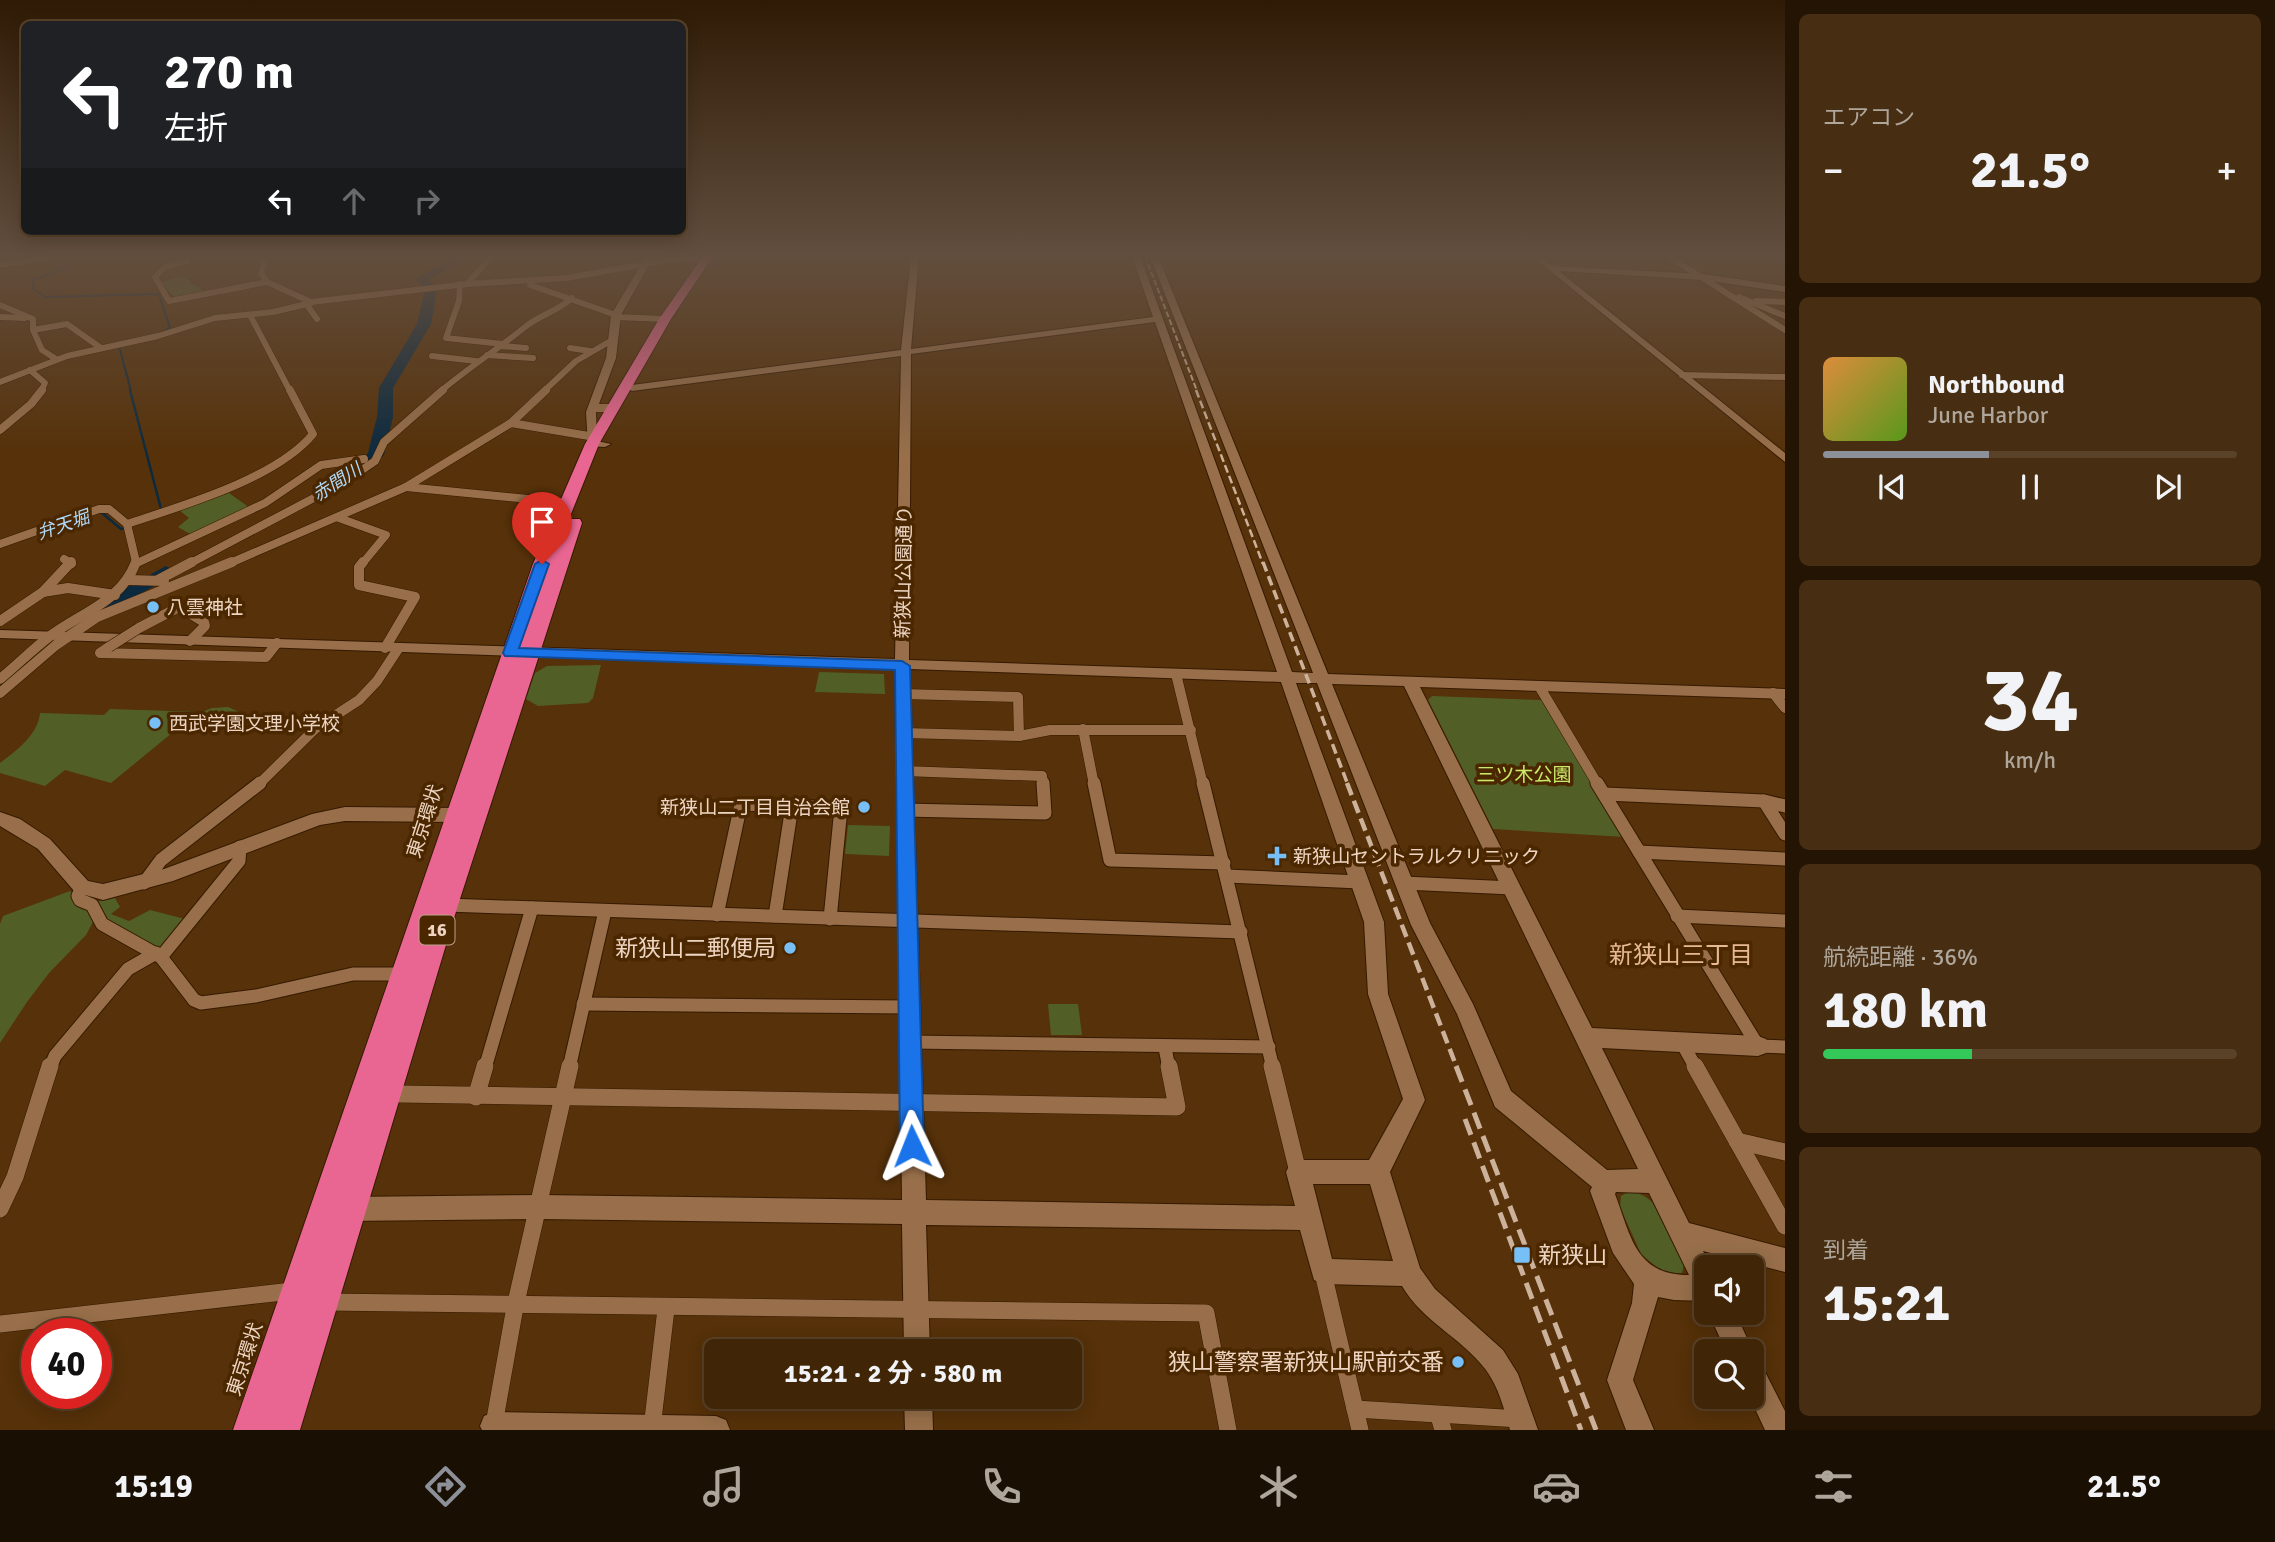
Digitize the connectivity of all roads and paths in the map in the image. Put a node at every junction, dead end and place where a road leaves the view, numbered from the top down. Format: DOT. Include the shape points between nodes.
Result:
graph roads {
  1 [pos="34,323"];
  2 [pos="197,323"];
  3 [pos="254,323"];
  4 [pos="451,323"];
  5 [pos="533,323"];
  6 [pos="615,323"];
  7 [pos="662,323"];
  8 [pos="671,323"];
  9 [pos="909,323"];
  10 [pos="1131,323"];
  11 [pos="1161,323"];
  12 [pos="1181,323"];
  13 [pos="1618,323"];
  14 [pos="33,330"];
  15 [pos="614,339"];
  16 [pos="501,345"];
  17 [pos="101,348"];
  18 [pos="526,348"];
  19 [pos="570,348"];
  20 [pos="590,351"];
  21 [pos="906,352"];
  22 [pos="487,355"];
  23 [pos="432,356"];
  24 [pos="533,358"];
  25 [pos="56,359"];
  26 [pos="476,361"];
  27 [pos="30,370"];
  28 [pos="1682,375"];
  29 [pos="1785,377"];
  30 [pos="0,382"];
  31 [pos="632,388"];
  32 [pos="592,408"];
  33 [pos="611,408"];
  34 [pos="12,418"];
  35 [pos="0,422"];
  36 [pos="511,424"];
  37 [pos="0,430"];
  38 [pos="595,441"];
  39 [pos="1785,458"];
  40 [pos="364,459"];
  41 [pos="406,487"];
  42 [pos="568,503"];
  43 [pos="339,518"];
  44 [pos="127,526"];
  45 [pos="0,544"];
  46 [pos="64,559"];
  47 [pos="136,562"];
  48 [pos="155,579"];
  49 [pos="129,580"];
  50 [pos="179,584"];
  51 [pos="43,592"];
  52 [pos="115,595"];
  53 [pos="0,621"];
  54 [pos="0,634"];
  55 [pos="51,635"];
  56 [pos="69,635"];
  57 [pos="190,641"];
  58 [pos="277,643"];
  59 [pos="392,649"];
  60 [pos="520,653"];
  61 [pos="902,666"];
  62 [pos="1176,674"];
  63 [pos="1287,678"];
  64 [pos="0,679"];
  65 [pos="1323,679"];
  66 [pos="1410,682"];
  67 [pos="1538,686"];
  68 [pos="0,693"];
  69 [pos="1779,693"];
  70 [pos="902,694"];
  71 [pos="1785,708"];
  72 [pos="1083,729"];
  73 [pos="1191,730"];
  74 [pos="904,733"];
  75 [pos="1019,736"];
  76 [pos="904,771"];
  77 [pos="1605,794"];
  78 [pos="1764,801"];
  79 [pos="792,806"];
  80 [pos="1785,806"];
  81 [pos="904,810"];
  82 [pos="457,815"];
  83 [pos="0,819"];
  84 [pos="1785,834"];
  85 [pos="240,847"];
  86 [pos="1639,852"];
  87 [pos="1785,859"];
  88 [pos="1226,869"];
  89 [pos="1360,881"];
  90 [pos="144,883"];
  91 [pos="1404,883"];
  92 [pos="82,887"];
  93 [pos="1512,888"];
  94 [pos="445,905"];
  95 [pos="532,908"];
  96 [pos="605,911"];
  97 [pos="717,915"];
  98 [pos="775,916"];
  99 [pos="1676,916"];
  100 [pos="830,919"];
  101 [pos="906,921"];
  102 [pos="1785,921"];
  103 [pos="1241,932"];
  104 [pos="159,955"];
  105 [pos="407,974"];
  106 [pos="583,1004"];
  107 [pos="909,1007"];
  108 [pos="1588,1038"];
  109 [pos="910,1042"];
  110 [pos="1682,1043"];
  111 [pos="1758,1046"];
  112 [pos="1785,1046"];
  113 [pos="1269,1047"];
  114 [pos="1165,1048"];
  115 [pos="400,1094"];
  116 [pos="476,1097"];
  117 [pos="563,1098"];
  118 [pos="911,1101"];
  119 [pos="1737,1141"];
  120 [pos="1785,1152"];
  121 [pos="1298,1172"];
  122 [pos="1378,1172"];
  123 [pos="1656,1181"];
  124 [pos="1606,1184"];
  125 [pos="540,1207"];
  126 [pos="337,1208"];
  127 [pos="0,1209"];
  128 [pos="914,1214"];
  129 [pos="1310,1218"];
  130 [pos="1785,1226"];
  131 [pos="1682,1233"];
  132 [pos="1694,1258"];
  133 [pos="1785,1260"];
  134 [pos="1323,1271"];
  135 [pos="1409,1274"];
  136 [pos="1647,1280"];
  137 [pos="1694,1287"];
  138 [pos="310,1296"];
  139 [pos="515,1307"];
  140 [pos="916,1308"];
  141 [pos="666,1309"];
  142 [pos="0,1324"];
  143 [pos="917,1339"];
  144 [pos="1764,1397"];
  145 [pos="918,1409"];
  146 [pos="1355,1409"];
  147 [pos="1441,1423"];
  148 [pos="1522,1424"];
  149 [pos="493,1428"];
  150 [pos="652,1428"];
  151 [pos="252,1430"];
  152 [pos="281,1430"];
  153 [pos="716,1430"];
  154 [pos="919,1430"];
  155 [pos="1228,1430"];
  156 [pos="1360,1430"];
  157 [pos="1640,1430"];
  158 [pos="1780,1430"];
  1 -- 14 [label="street"];
  2 -- 17 [label="street"];
  3 -- 44 [label="street" via="313,434 252,478"];
  4 -- 16 [label="street" via="446,338"];
  5 -- 16 [label="street"];
  6 -- 15 [label="street"];
  7 -- 33 [label="highway, 東京環状 / 16"];
  8 -- 31 [label="highway, 東京環状 / 16"];
  9 -- 21 [label="street, 新狭山公園通り"];
  10 -- 21 [label="street"];
  11 -- 63 [label="street"];
  12 -- 65 [label="street"];
  13 -- 28 [label="street"];
  14 -- 17 [label="street" via="67,324"];
  14 -- 25 [label="street" via="42,350"];
  15 -- 20 [label="street"];
  15 -- 32 [label="street"];
  16 -- 18 [label="street"];
  16 -- 22 [label="street"];
  17 -- 25 [label="street"];
  19 -- 20 [label="street"];
  20 -- 36 [label="street"];
  21 -- 31 [label="street"];
  21 -- 61 [label="street, 新狭山公園通り"];
  22 -- 24 [label="street"];
  22 -- 26 [label="street"];
  23 -- 26 [label="street"];
  25 -- 27 [label="street"];
  26 -- 48 [label="street" via="404,422 384,442 375,461 346,481"];
  27 -- 30 [label="street"];
  27 -- 34 [label="street" via="45,388 32,406"];
  28 -- 29 [label="street"];
  28 -- 39 [label="street"];
  31 -- 38 [label="highway, 東京環状 / 16"];
  32 -- 33 [label="street"];
  32 -- 38 [label="street"];
  33 -- 38 [label="highway, 東京環状 / 16"];
  34 -- 35 [label="street"];
  34 -- 37 [label="street"];
  36 -- 38 [label="street"];
  36 -- 41 [label="street"];
  38 -- 42 [label="highway, 東京環状 / 16"];
  38 -- 60 [label="highway, 東京環状 / 16" via="588,480"];
  40 -- 47 [label="street" via="321,466 265,503"];
  41 -- 42 [label="street"];
  41 -- 43 [label="street"];
  42 -- 60 [label="highway, 東京環状 / 16" via="542,564"];
  43 -- 50 [label="street"];
  43 -- 59 [label="street" via="386,535 359,567 359,585 415,597"];
  44 -- 45 [label="street" via="109,509 99,509"];
  44 -- 47 [label="street"];
  46 -- 51 [label="street" via="73,563"];
  47 -- 49 [label="street"];
  48 -- 49 [label="street"];
  48 -- 50 [label="street"];
  49 -- 52 [label="street"];
  50 -- 56 [label="street" via="97,617"];
  51 -- 52 [label="street" via="68,588"];
  51 -- 53 [label="street"];
  52 -- 55 [label="street"];
  54 -- 55 [label="street"];
  55 -- 56 [label="street"];
  55 -- 64 [label="street"];
  56 -- 57 [label="street"];
  56 -- 68 [label="street"];
  57 -- 58 [label="street"];
  57 -- 58 [label="street, bridge" via="204,622 178,607 100,653 266,657"];
  58 -- 59 [label="street"];
  59 -- 60 [label="street"];
  59 -- 90 [label="street" via="377,681 359,700 316,729 263,780 162,860"];
  60 -- 61 [label="street"];
  60 -- 82 [label="highway, 東京環状 / 16"];
  60 -- 94 [label="highway, 東京環状 / 16"];
  61 -- 62 [label="street"];
  61 -- 70 [label="street, 新狭山公園通り"];
  62 -- 63 [label="street"];
  62 -- 73 [label="street"];
  63 -- 65 [label="street"];
  63 -- 89 [label="street"];
  65 -- 66 [label="street"];
  65 -- 91 [label="street"];
  66 -- 67 [label="street"];
  66 -- 93 [label="street"];
  67 -- 69 [label="street"];
  67 -- 77 [label="street"];
  69 -- 71 [label="street"];
  70 -- 74 [label="street, 新狭山公園通り"];
  70 -- 75 [label="street" via="1018,697"];
  72 -- 73 [label="street"];
  72 -- 75 [label="street"];
  72 -- 88 [label="street" via="1110,860"];
  73 -- 88 [label="street"];
  74 -- 75 [label="street"];
  74 -- 76 [label="street, 新狭山公園通り"];
  76 -- 81 [label="street, 新狭山公園通り"];
  76 -- 81 [label="street" via="1042,776 1045,813"];
  77 -- 78 [label="street"];
  77 -- 86 [label="street"];
  78 -- 80 [label="street"];
  78 -- 84 [label="street"];
  79 -- 97 [label="street" via="741,804"];
  79 -- 98 [label="street"];
  79 -- 100 [label="street" via="841,808"];
  81 -- 101 [label="street, 新狭山公園通り"];
  82 -- 85 [label="street" via="345,814"];
  82 -- 105 [label="highway, 東京環状 / 16"];
  83 -- 92 [label="street" via="44,844"];
  85 -- 90 [label="street"];
  85 -- 104 [label="street" via="239,861"];
  86 -- 87 [label="street"];
  86 -- 99 [label="street"];
  88 -- 89 [label="street"];
  88 -- 103 [label="street"];
  89 -- 122 [label="street" via="1374,922 1378,994 1414,1100"];
  90 -- 92 [label="street" via="103,892"];
  91 -- 93 [label="street"];
  91 -- 124 [label="street" via="1503,1099"];
  92 -- 104 [label="street" via="80,900 92,905 102,924"];
  93 -- 108 [label="street"];
  94 -- 95 [label="street"];
  94 -- 126 [label="highway, 東京環状 / 16"];
  95 -- 96 [label="street"];
  95 -- 116 [label="street"];
  96 -- 97 [label="street"];
  96 -- 106 [label="street"];
  97 -- 98 [label="street"];
  98 -- 100 [label="street"];
  99 -- 102 [label="street"];
  99 -- 111 [label="street"];
  100 -- 101 [label="street"];
  101 -- 103 [label="street"];
  101 -- 107 [label="street, 新狭山公園通り"];
  103 -- 113 [label="street"];
  104 -- 105 [label="street" via="201,1003 353,974"];
  104 -- 127 [label="street" via="128,969 55,1056"];
  105 -- 126 [label="highway, 東京環状 / 16"];
  106 -- 107 [label="street"];
  106 -- 117 [label="street"];
  107 -- 109 [label="street, 新狭山公園通り"];
  108 -- 110 [label="street"];
  108 -- 123 [label="street"];
  109 -- 114 [label="street"];
  109 -- 118 [label="street, 新狭山公園通り"];
  110 -- 111 [label="street"];
  110 -- 119 [label="street"];
  111 -- 112 [label="street"];
  113 -- 114 [label="street"];
  113 -- 121 [label="street"];
  114 -- 118 [label="street" via="1177,1107"];
  115 -- 116 [label="street"];
  116 -- 117 [label="street"];
  117 -- 118 [label="street"];
  117 -- 125 [label="street"];
  118 -- 128 [label="street, 新狭山公園通り"];
  119 -- 120 [label="street"];
  119 -- 130 [label="street"];
  121 -- 122 [label="street"];
  121 -- 129 [label="street"];
  122 -- 135 [label="street"];
  123 -- 124 [label="street" via="1611,1180"];
  123 -- 131 [label="street"];
  124 -- 136 [label="street" via="1601,1191 1631,1264"];
  125 -- 126 [label="street"];
  125 -- 128 [label="street"];
  125 -- 139 [label="street"];
  126 -- 138 [label="highway, 東京環状 / 16"];
  128 -- 129 [label="street"];
  128 -- 140 [label="street, 新狭山公園通り"];
  129 -- 134 [label="street"];
  131 -- 132 [label="street"];
  131 -- 133 [label="street"];
  134 -- 135 [label="street"];
  134 -- 146 [label="street"];
  135 -- 148 [label="street" via="1419,1292 1494,1359 1506,1377"];
  136 -- 137 [label="street" via="1659,1286"];
  136 -- 157 [label="street" via="1646,1303 1620,1380"];
  138 -- 139 [label="street"];
  138 -- 142 [label="street"];
  138 -- 151 [label="highway, 東京環状 / 16"];
  138 -- 152 [label="highway, 東京環状 / 16"];
  139 -- 141 [label="street"];
  139 -- 149 [label="street"];
  140 -- 141 [label="street"];
  140 -- 143 [label="street, 新狭山公園通り"];
  140 -- 155 [label="street" via="1206,1313"];
  141 -- 150 [label="street"];
  144 -- 158 [label="street"];
  145 -- 154 [label="street"];
  146 -- 147 [label="street"];
  146 -- 156 [label="street"];
  147 -- 148 [label="street"];
  149 -- 150 [label="street"];
  150 -- 153 [label="street"];
}
